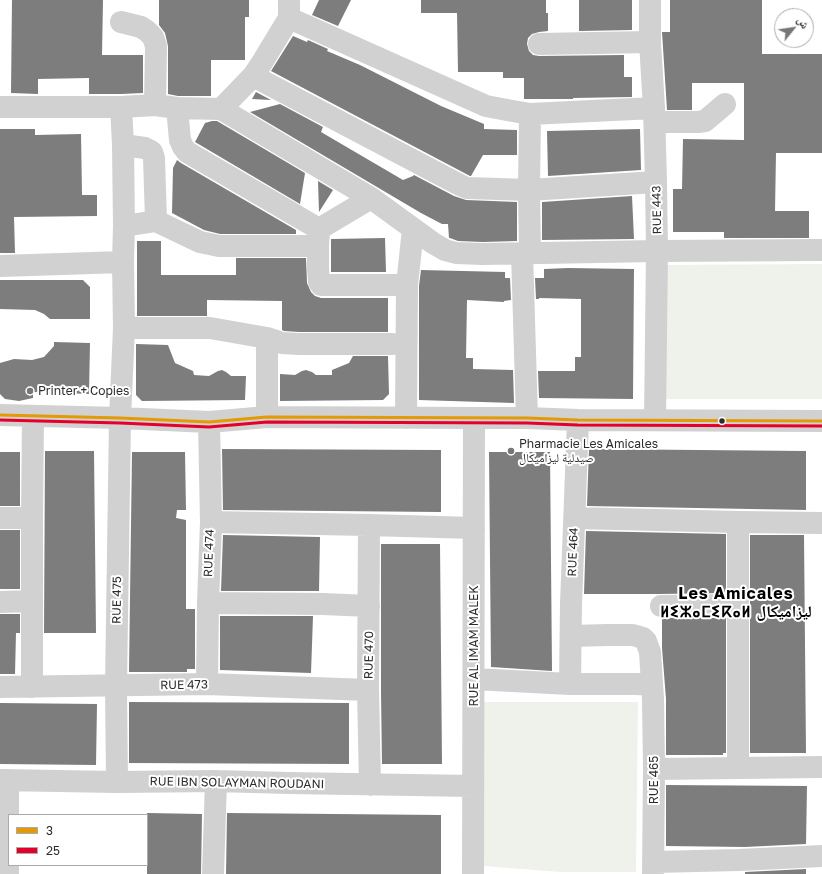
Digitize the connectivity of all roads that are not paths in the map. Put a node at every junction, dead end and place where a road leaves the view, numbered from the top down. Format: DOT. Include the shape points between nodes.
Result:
graph roads {
  1 [pos="650,0"];
  2 [pos="289,9"];
  3 [pos="121,22"];
  4 [pos="650,42"];
  5 [pos="539,44"];
  6 [pos="253,76"];
  7 [pos="724,104"];
  8 [pos="155,105"];
  9 [pos="121,107"];
  10 [pos="0,108"];
  11 [pos="177,108"];
  12 [pos="221,109"];
  13 [pos="530,114"];
  14 [pos="654,115"];
  15 [pos="123,145"];
  16 [pos="656,182"];
  17 [pos="529,190"];
  18 [pos="371,198"];
  19 [pos="156,221"];
  20 [pos="124,226"];
  21 [pos="413,229"];
  22 [pos="318,237"];
  23 [pos="822,250"];
  24 [pos="657,251"];
  25 [pos="526,253"];
  26 [pos="122,262"];
  27 [pos="0,266"];
  28 [pos="407,285"];
  29 [pos="124,328"];
  30 [pos="267,338"];
  31 [pos="392,344"];
  32 [pos="0,415"];
  33 [pos="33,416"];
  34 [pos="267,417"];
  35 [pos="120,418"];
  36 [pos="406,418"];
  37 [pos="474,418"];
  38 [pos="527,418"];
  39 [pos="578,420"];
  40 [pos="655,420"];
  41 [pos="822,421"];
  42 [pos="209,422"];
  43 [pos="0,518"];
  44 [pos="32,518"];
  45 [pos="575,518"];
  46 [pos="211,522"];
  47 [pos="738,522"];
  48 [pos="822,523"];
  49 [pos="369,525"];
  50 [pos="474,528"];
  51 [pos="32,601"];
  52 [pos="0,602"];
  53 [pos="208,603"];
  54 [pos="737,605"];
  55 [pos="369,606"];
  56 [pos="660,606"];
  57 [pos="571,636"];
  58 [pos="474,679"];
  59 [pos="207,684"];
  60 [pos="570,684"];
  61 [pos="652,685"];
  62 [pos="116,686"];
  63 [pos="0,687"];
  64 [pos="32,687"];
  65 [pos="368,690"];
  66 [pos="822,767"];
  67 [pos="738,768"];
  68 [pos="654,769"];
  69 [pos="4,780"];
  70 [pos="216,781"];
  71 [pos="117,782"];
  72 [pos="370,785"];
  73 [pos="473,786"];
  74 [pos="822,856"];
  75 [pos="739,867"];
  76 [pos="654,868"];
  77 [pos="8,874"];
  78 [pos="213,874"];
  79 [pos="473,874"];
  1 -- 4 [label="street, RUE 443"];
  2 -- 6 [label="street"];
  2 -- 13 [label="street" via="486,106"];
  3 -- 8 [label="street" via="141,27 153,37 156,46"];
  4 -- 5 [label="street"];
  4 -- 14 [label="street, RUE 443"];
  6 -- 12 [label="street"];
  6 -- 17 [label="street" via="467,188"];
  7 -- 14 [label="street" via="705,121"];
  8 -- 9 [label="street"];
  8 -- 11 [label="street"];
  9 -- 10 [label="street"];
  9 -- 15 [label="street, RUE 475"];
  11 -- 12 [label="street"];
  11 -- 22 [label="street" via="180,140 187,152"];
  12 -- 18 [label="street"];
  13 -- 14 [label="street"];
  13 -- 17 [label="street"];
  14 -- 16 [label="street, RUE 443"];
  15 -- 19 [label="street" via="145,148 152,152"];
  15 -- 20 [label="street, RUE 475"];
  16 -- 17 [label="street"];
  16 -- 24 [label="street, RUE 443"];
  17 -- 25 [label="street"];
  18 -- 21 [label="street"];
  18 -- 22 [label="street"];
  19 -- 20 [label="street"];
  19 -- 22 [label="street" via="200,242 220,246"];
  20 -- 26 [label="street, RUE 475"];
  21 -- 25 [label="street" via="445,250 456,253"];
  21 -- 28 [label="street"];
  22 -- 28 [label="street" via="321,285"];
  23 -- 24 [label="street"];
  24 -- 25 [label="street"];
  24 -- 40 [label="street, RUE 443"];
  25 -- 38 [label="street"];
  26 -- 27 [label="street"];
  26 -- 29 [label="street, RUE 475"];
  28 -- 36 [label="street"];
  29 -- 30 [label="street" via="210,328"];
  29 -- 35 [label="street, RUE 475"];
  30 -- 31 [label="street" via="282,343 299,344"];
  30 -- 34 [label="street"];
  32 -- 33 [label="street"];
  33 -- 35 [label="street"];
  33 -- 44 [label="street"];
  34 -- 36 [label="street"];
  34 -- 42 [label="street"];
  35 -- 42 [label="street"];
  35 -- 62 [label="street, RUE 475"];
  36 -- 37 [label="street"];
  37 -- 38 [label="street"];
  37 -- 50 [label="street, RUE AL IMAM MALEK"];
  38 -- 39 [label="street"];
  39 -- 40 [label="street"];
  39 -- 45 [label="street, RUE 464"];
  40 -- 41 [label="street"];
  42 -- 46 [label="street, RUE 474"];
  43 -- 44 [label="street"];
  44 -- 51 [label="street"];
  45 -- 47 [label="street"];
  45 -- 57 [label="street, RUE 464"];
  46 -- 49 [label="street"];
  46 -- 53 [label="street, RUE 474"];
  47 -- 48 [label="street"];
  47 -- 54 [label="street"];
  49 -- 50 [label="street"];
  49 -- 55 [label="street, RUE 470"];
  50 -- 58 [label="street, RUE AL IMAM MALEK"];
  51 -- 52 [label="street"];
  51 -- 64 [label="street"];
  53 -- 55 [label="street"];
  53 -- 59 [label="street, RUE 474"];
  54 -- 56 [label="street"];
  54 -- 67 [label="street"];
  55 -- 65 [label="street, RUE 470"];
  57 -- 60 [label="street, RUE 464"];
  57 -- 61 [label="street, RUE 465" via="633,635 643,638 650,652"];
  58 -- 60 [label="street"];
  58 -- 73 [label="street, RUE AL IMAM MALEK"];
  59 -- 62 [label="street, RUE 473"];
  59 -- 65 [label="street, RUE 473"];
  60 -- 61 [label="street"];
  61 -- 68 [label="street, RUE 465"];
  62 -- 64 [label="street, RUE 473"];
  62 -- 71 [label="street, RUE 475"];
  63 -- 64 [label="street, RUE 473"];
  65 -- 72 [label="street, RUE 470"];
  66 -- 67 [label="street"];
  67 -- 68 [label="street"];
  68 -- 76 [label="street, RUE 465"];
  69 -- 71 [label="street, RUE IBN SOLAYMAN ROUDANI"];
  69 -- 77 [label="street"];
  70 -- 71 [label="street, RUE IBN SOLAYMAN ROUDANI"];
  70 -- 72 [label="street, RUE IBN SOLAYMAN ROUDANI"];
  70 -- 78 [label="street"];
  72 -- 73 [label="street, RUE IBN SOLAYMAN ROUDANI"];
  73 -- 79 [label="street, RUE AL IMAM MALEK"];
  74 -- 75 [label="street"];
  75 -- 76 [label="street"];
}
